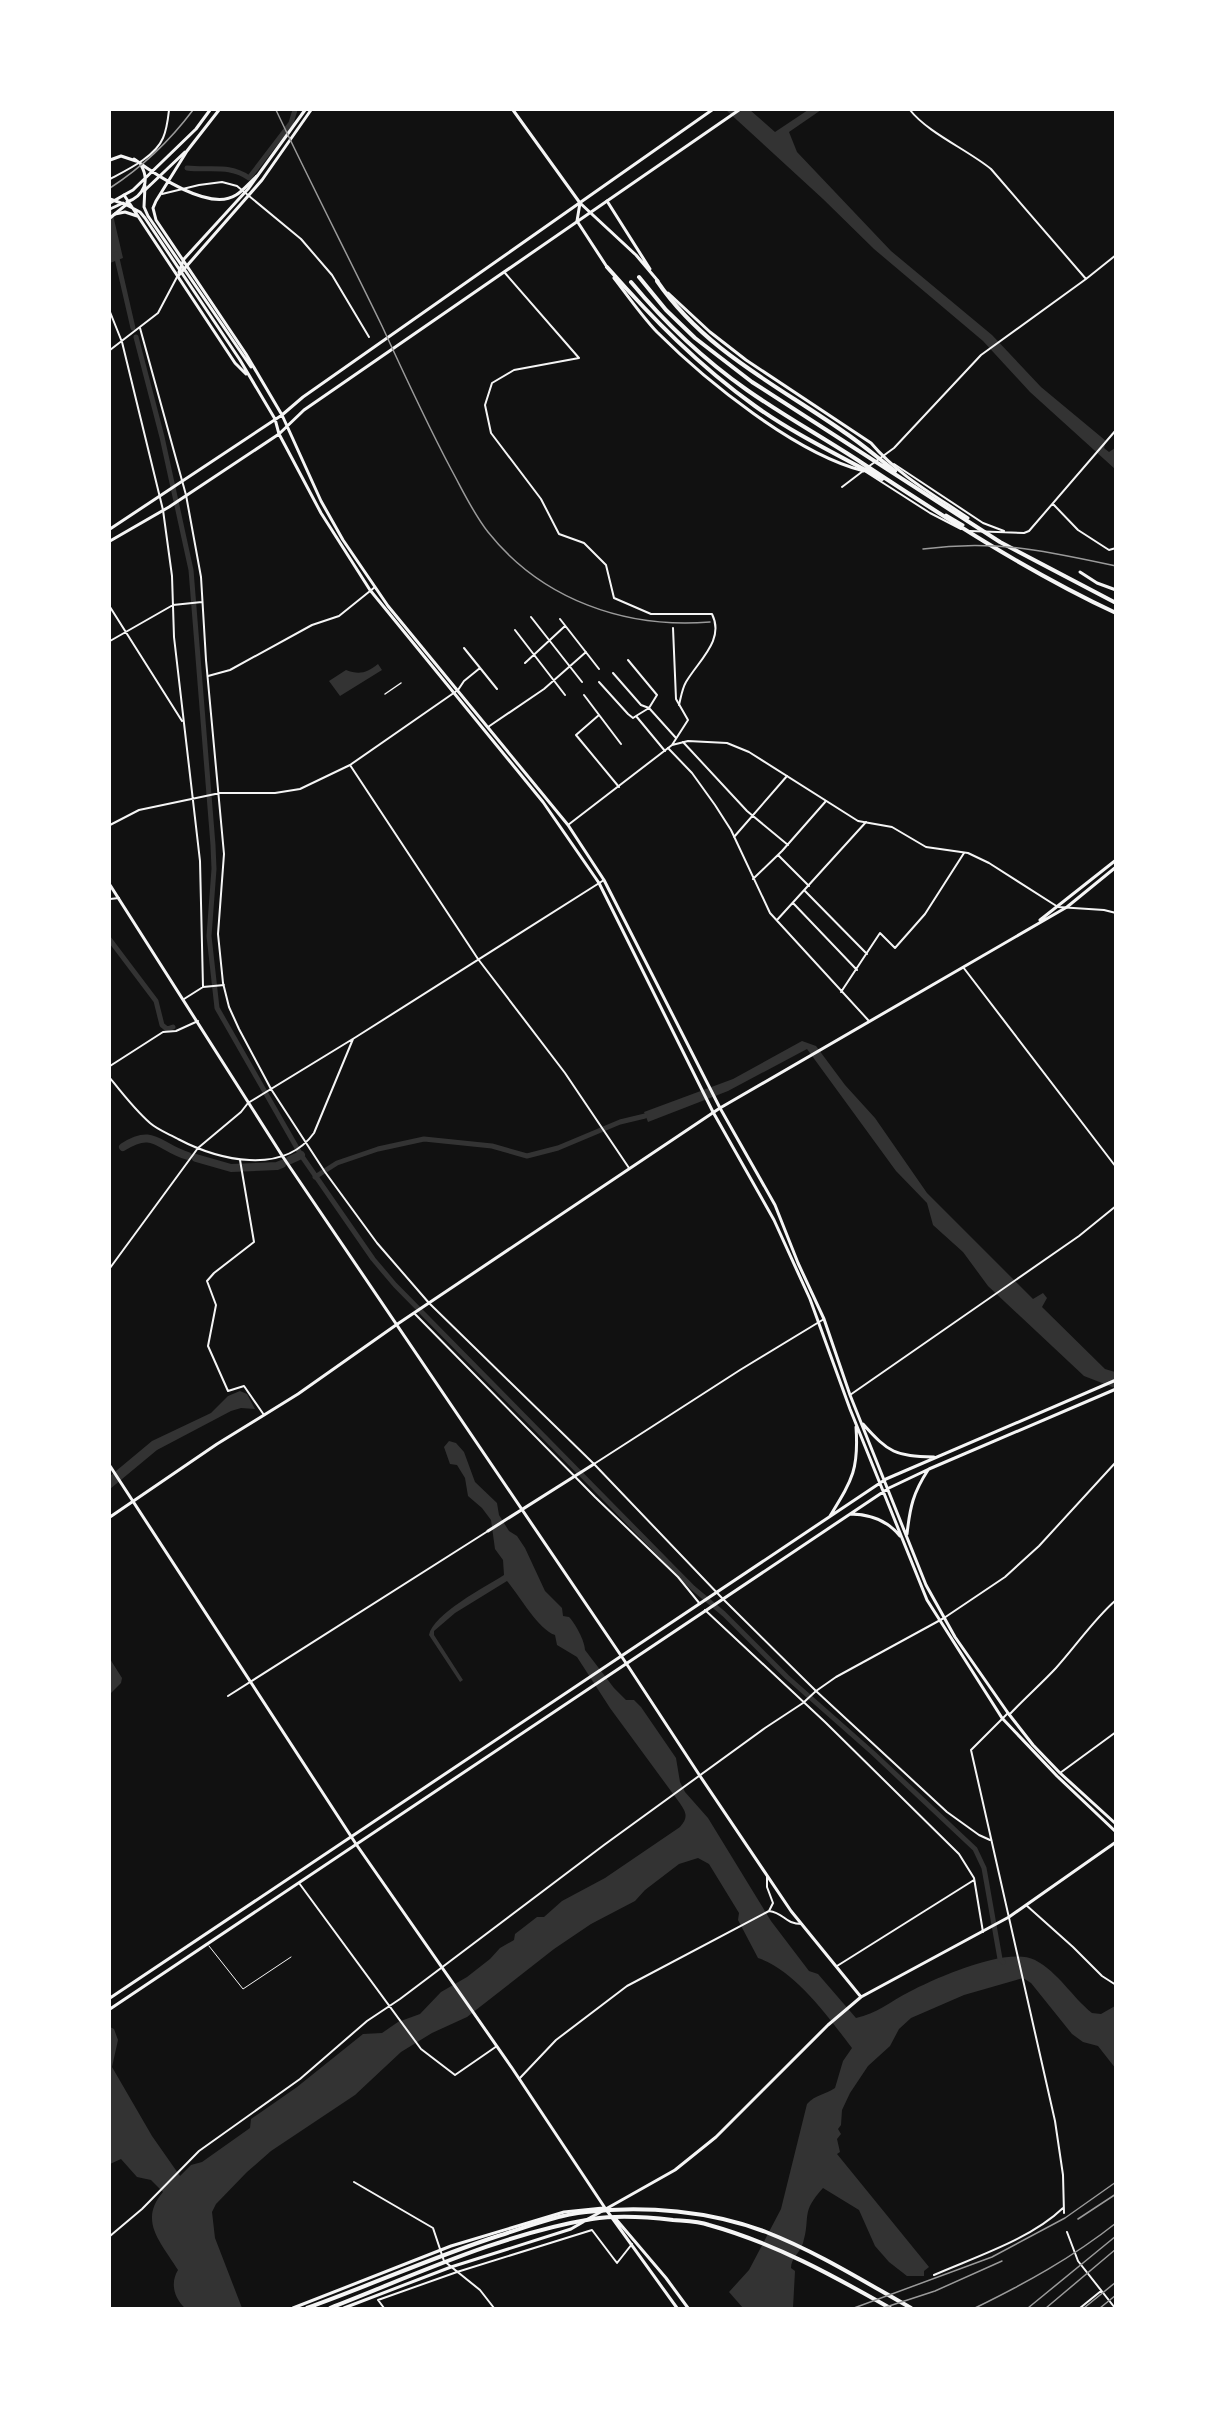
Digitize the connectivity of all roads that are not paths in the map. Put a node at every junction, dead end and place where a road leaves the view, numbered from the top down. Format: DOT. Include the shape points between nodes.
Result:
graph roads {
  1 [pos="169,110"];
  2 [pos="210,110"];
  3 [pos="219,110"];
  4 [pos="305,110"];
  5 [pos="311,110"];
  6 [pos="513,110"];
  7 [pos="712,110"];
  8 [pos="740,110"];
  9 [pos="910,110"];
  10 [pos="187,151"];
  11 [pos="110,158"];
  12 [pos="134,159"];
  13 [pos="256,176"];
  14 [pos="110,179"];
  15 [pos="145,186"];
  16 [pos="162,194"];
  17 [pos="124,195"];
  18 [pos="110,201"];
  19 [pos="607,201"];
  20 [pos="123,203"];
  21 [pos="129,203"];
  22 [pos="580,203"];
  23 [pos="110,209"];
  24 [pos="589,213"];
  25 [pos="115,214"];
  26 [pos="110,218"];
  27 [pos="141,219"];
  28 [pos="577,221"];
  29 [pos="1116,255"];
  30 [pos="184,260"];
  31 [pos="188,266"];
  32 [pos="607,267"];
  33 [pos="504,272"];
  34 [pos="178,276"];
  35 [pos="639,277"];
  36 [pos="1086,279"];
  37 [pos="657,281"];
  38 [pos="631,282"];
  39 [pos="110,312"];
  40 [pos="140,328"];
  41 [pos="369,337"];
  42 [pos="122,342"];
  43 [pos="110,350"];
  44 [pos="241,359"];
  45 [pos="256,372"];
  46 [pos="249,377"];
  47 [pos="282,415"];
  48 [pos="275,419"];
  49 [pos="287,428"];
  50 [pos="1116,430"];
  51 [pos="279,434"];
  52 [pos="882,456"];
  53 [pos="864,471"];
  54 [pos="180,481"];
  55 [pos="915,486"];
  56 [pos="842,487"];
  57 [pos="162,493"];
  58 [pos="909,494"];
  59 [pos="184,496"];
  60 [pos="1053,504"];
  61 [pos="163,510"];
  62 [pos="968,518"];
  63 [pos="963,525"];
  64 [pos="110,529"];
  65 [pos="1010,532"];
  66 [pos="110,541"];
  67 [pos="1116,548"];
  68 [pos="1082,571"];
  69 [pos="375,587"];
  70 [pos="370,590"];
  71 [pos="1116,590"];
  72 [pos="202,602"];
  73 [pos="1116,603"];
  74 [pos="173,605"];
  75 [pos="110,607"];
  76 [pos="1116,613"];
  77 [pos="531,617"];
  78 [pos="560,619"];
  79 [pos="566,626"];
  80 [pos="673,628"];
  81 [pos="515,630"];
  82 [pos="124,632"];
  83 [pos="548,640"];
  84 [pos="110,641"];
  85 [pos="464,648"];
  86 [pos="586,652"];
  87 [pos="534,656"];
  88 [pos="628,660"];
  89 [pos="525,663"];
  90 [pos="569,667"];
  91 [pos="480,668"];
  92 [pos="599,669"];
  93 [pos="613,672"];
  94 [pos="208,676"];
  95 [pos="554,680"];
  96 [pos="582,682"];
  97 [pos="599,682"];
  98 [pos="401,683"];
  99 [pos="498,688"];
  100 [pos="456,691"];
  101 [pos="385,694"];
  102 [pos="565,695"];
  103 [pos="584,695"];
  104 [pos="679,705"];
  105 [pos="649,708"];
  106 [pos="600,714"];
  107 [pos="636,716"];
  108 [pos="183,723"];
  109 [pos="488,727"];
  110 [pos="676,738"];
  111 [pos="683,742"];
  112 [pos="621,744"];
  113 [pos="672,745"];
  114 [pos="668,748"];
  115 [pos="664,751"];
  116 [pos="350,765"];
  117 [pos="787,776"];
  118 [pos="619,787"];
  119 [pos="220,792"];
  120 [pos="194,798"];
  121 [pos="826,801"];
  122 [pos="754,816"];
  123 [pos="866,822"];
  124 [pos="110,825"];
  125 [pos="568,825"];
  126 [pos="734,837"];
  127 [pos="788,845"];
  128 [pos="963,853"];
  129 [pos="778,855"];
  130 [pos="1116,860"];
  131 [pos="1116,867"];
  132 [pos="753,879"];
  133 [pos="604,880"];
  134 [pos="599,884"];
  135 [pos="110,885"];
  136 [pos="809,886"];
  137 [pos="805,891"];
  138 [pos="119,898"];
  139 [pos="110,899"];
  140 [pos="793,903"];
  141 [pos="1058,907"];
  142 [pos="1067,907"];
  143 [pos="1116,913"];
  144 [pos="777,920"];
  145 [pos="1024,931"];
  146 [pos="867,954"];
  147 [pos="478,959"];
  148 [pos="963,967"];
  149 [pos="857,970"];
  150 [pos="224,986"];
  151 [pos="203,987"];
  152 [pos="841,992"];
  153 [pos="184,999"];
  154 [pos="198,1021"];
  155 [pos="869,1021"];
  156 [pos="353,1039"];
  157 [pos="110,1066"];
  158 [pos="110,1078"];
  159 [pos="269,1090"];
  160 [pos="248,1103"];
  161 [pos="720,1108"];
  162 [pos="713,1112"];
  163 [pos="305,1145"];
  164 [pos="198,1148"];
  165 [pos="283,1157"];
  166 [pos="240,1160"];
  167 [pos="1116,1167"];
  168 [pos="629,1168"];
  169 [pos="1116,1206"];
  170 [pos="110,1268"];
  171 [pos="429,1303"];
  172 [pos="414,1313"];
  173 [pos="824,1319"];
  174 [pos="818,1322"];
  175 [pos="396,1325"];
  176 [pos="1116,1380"];
  177 [pos="1116,1389"];
  178 [pos="850,1395"];
  179 [pos="264,1415"];
  180 [pos="860,1421"];
  181 [pos="856,1424"];
  182 [pos="936,1458"];
  183 [pos="1116,1462"];
  184 [pos="594,1464"];
  185 [pos="110,1467"];
  186 [pos="929,1469"];
  187 [pos="577,1476"];
  188 [pos="885,1479"];
  189 [pos="879,1483"];
  190 [pos="889,1488"];
  191 [pos="882,1492"];
  192 [pos="133,1502"];
  193 [pos="522,1511"];
  194 [pos="848,1514"];
  195 [pos="110,1517"];
  196 [pos="829,1517"];
  197 [pos="488,1531"];
  198 [pos="907,1535"];
  199 [pos="902,1539"];
  200 [pos="717,1592"];
  201 [pos="722,1598"];
  202 [pos="1116,1600"];
  203 [pos="701,1603"];
  204 [pos="706,1609"];
  205 [pos="944,1618"];
  206 [pos="939,1620"];
  207 [pos="621,1656"];
  208 [pos="626,1663"];
  209 [pos="250,1683"];
  210 [pos="816,1691"];
  211 [pos="228,1696"];
  212 [pos="803,1703"];
  213 [pos="1008,1714"];
  214 [pos="1002,1719"];
  215 [pos="1116,1732"];
  216 [pos="1060,1773"];
  217 [pos="700,1776"];
  218 [pos="1116,1824"];
  219 [pos="1116,1832"];
  220 [pos="352,1837"];
  221 [pos="990,1840"];
  222 [pos="1116,1842"];
  223 [pos="356,1844"];
  224 [pos="768,1874"];
  225 [pos="974,1880"];
  226 [pos="299,1883"];
  227 [pos="1026,1905"];
  228 [pos="770,1911"];
  229 [pos="1009,1917"];
  230 [pos="802,1924"];
  231 [pos="983,1932"];
  232 [pos="207,1944"];
  233 [pos="291,1957"];
  234 [pos="836,1966"];
  235 [pos="443,1967"];
  236 [pos="1116,1985"];
  237 [pos="861,1997"];
  238 [pos="110,1998"];
  239 [pos="389,2007"];
  240 [pos="110,2009"];
  241 [pos="497,2046"];
  242 [pos="519,2079"];
  243 [pos="354,2182"];
  244 [pos="605,2208"];
  245 [pos="1063,2208"];
  246 [pos="1064,2213"];
  247 [pos="1067,2232"];
  248 [pos="110,2236"];
  249 [pos="632,2244"];
  250 [pos="440,2250"];
  251 [pos="451,2267"];
  252 [pos="458,2272"];
  253 [pos="934,2275"];
  254 [pos="1101,2291"];
  255 [pos="293,2308"];
  256 [pos="307,2308"];
  257 [pos="330,2308"];
  258 [pos="344,2308"];
  259 [pos="384,2308"];
  260 [pos="494,2308"];
  261 [pos="677,2308"];
  262 [pos="688,2308"];
  263 [pos="890,2308"];
  264 [pos="910,2308"];
  265 [pos="1080,2308"];
  266 [pos="1115,2308"];
  1 -- 14 [label="street" via="163,140 150,154"];
  2 -- 17 [label="main road" via="189,136"];
  3 -- 10 [label="main road"];
  4 -- 13 [label="main road"];
  5 -- 31 [label="main road" via="262,180"];
  6 -- 22 [label="main road"];
  7 -- 22 [label="main road"];
  8 -- 19 [label="main road"];
  9 -- 36 [label="street" via="992,169"];
  10 -- 16 [label="main road"];
  10 -- 21 [label="main road"];
  11 -- 12 [label="main road"];
  12 -- 13 [label="main road" via="160,177 213,200 236,195"];
  12 -- 15 [label="main road" via="144,171"];
  13 -- 30 [label="main road"];
  15 -- 20 [label="main road" via="136,198"];
  15 -- 44 [label="main road" via="144,207 148,216"];
  16 -- 30 [label="main road" via="153,214"];
  16 -- 41 [label="street" via="222,182 237,186 301,239 332,275"];
  17 -- 18 [label="main road"];
  17 -- 21 [label="main road"];
  18 -- 20 [label="main road"];
  19 -- 24 [label="main road"];
  19 -- 37 [label="main road"];
  20 -- 23 [label="main road"];
  20 -- 44 [label="main road" via="145,218"];
  21 -- 25 [label="main road"];
  21 -- 27 [label="main road"];
  22 -- 24 [label="main road"];
  22 -- 28 [label="main road"];
  22 -- 47 [label="main road"];
  24 -- 28 [label="main road"];
  24 -- 37 [label="main road" via="636,255"];
  25 -- 26 [label="main road"];
  25 -- 27 [label="main road" via="134,214"];
  27 -- 34 [label="main road"];
  28 -- 32 [label="main road"];
  28 -- 33 [label="main road"];
  29 -- 36 [label="street"];
  30 -- 31 [label="main road"];
  30 -- 34 [label="main road"];
  31 -- 34 [label="main road"];
  31 -- 45 [label="main road"];
  32 -- 53 [label="main road" via="656,331 702,373 795,440"];
  32 -- 58 [label="highway" via="659,325 755,406"];
  33 -- 49 [label="main road" via="304,410"];
  33 -- 104 [label="street" via="579,358 514,370 492,383 485,405 491,434 541,499 559,534 584,543 606,565 614,598 651,614 712,614 717,636 684,685"];
  34 -- 40 [label="street" via="158,313"];
  34 -- 46 [label="main road" via="235,363"];
  35 -- 55 [label="highway" via="666,310 726,363"];
  36 -- 52 [label="street" via="981,355"];
  37 -- 52 [label="main road" via="746,360 871,443"];
  37 -- 55 [label="highway" via="672,303 748,369 845,432"];
  38 -- 58 [label="highway" via="690,344 729,376"];
  39 -- 42 [label="street"];
  40 -- 42 [label="street"];
  40 -- 54 [label="street"];
  42 -- 43 [label="street"];
  42 -- 57 [label="street"];
  44 -- 45 [label="main road"];
  44 -- 46 [label="main road"];
  45 -- 47 [label="main road"];
  46 -- 48 [label="main road"];
  47 -- 48 [label="main road"];
  47 -- 49 [label="main road"];
  48 -- 51 [label="main road"];
  48 -- 54 [label="main road"];
  49 -- 51 [label="main road"];
  49 -- 69 [label="main road" via="321,501"];
  50 -- 60 [label="street"];
  51 -- 59 [label="main road"];
  51 -- 70 [label="main road" via="321,513"];
  52 -- 53 [label="street"];
  52 -- 62 [label="main road" via="907,478"];
  52 -- 65 [label="street" via="983,523"];
  53 -- 56 [label="street"];
  53 -- 63 [label="main road"];
  53 -- 65 [label="street" via="956,527 974,532"];
  54 -- 57 [label="main road"];
  54 -- 59 [label="street"];
  55 -- 73 [label="highway" via="1000,542"];
  57 -- 61 [label="street"];
  57 -- 64 [label="main road"];
  58 -- 76 [label="highway" via="1027,568"];
  59 -- 61 [label="main road"];
  59 -- 72 [label="street" via="201,577"];
  60 -- 65 [label="street" via="1029,531"];
  60 -- 67 [label="street" via="1078,530 1108,550"];
  61 -- 66 [label="main road"];
  61 -- 74 [label="street"];
  68 -- 71 [label="main road"];
  69 -- 70 [label="street"];
  69 -- 100 [label="main road"];
  70 -- 94 [label="street" via="339,616 312,625 230,670"];
  70 -- 100 [label="main road"];
  72 -- 74 [label="street"];
  72 -- 94 [label="street"];
  74 -- 82 [label="street"];
  74 -- 108 [label="street"];
  75 -- 82 [label="street"];
  77 -- 83 [label="street"];
  78 -- 79 [label="street"];
  79 -- 83 [label="street"];
  79 -- 86 [label="street"];
  80 -- 104 [label="street"];
  81 -- 87 [label="street"];
  82 -- 84 [label="street"];
  82 -- 108 [label="street"];
  83 -- 87 [label="street"];
  83 -- 90 [label="street"];
  85 -- 91 [label="street"];
  86 -- 90 [label="street"];
  86 -- 92 [label="street"];
  87 -- 89 [label="street"];
  87 -- 95 [label="street"];
  88 -- 105 [label="street" via="657,695"];
  90 -- 95 [label="street"];
  90 -- 96 [label="street"];
  91 -- 99 [label="street"];
  91 -- 100 [label="street"];
  93 -- 105 [label="street" via="640,705"];
  94 -- 119 [label="street"];
  95 -- 102 [label="street"];
  95 -- 109 [label="street"];
  97 -- 107 [label="street" via="628,714"];
  98 -- 101 [label="street"];
  100 -- 109 [label="main road"];
  100 -- 116 [label="street"];
  100 -- 134 [label="main road" via="543,802"];
  103 -- 106 [label="street"];
  104 -- 110 [label="street" via="687,720"];
  105 -- 107 [label="street"];
  105 -- 110 [label="street"];
  106 -- 112 [label="street"];
  106 -- 118 [label="street" via="576,735"];
  107 -- 115 [label="street"];
  108 -- 120 [label="street"];
  109 -- 125 [label="main road"];
  110 -- 113 [label="street"];
  111 -- 113 [label="street"];
  111 -- 117 [label="street" via="726,743 749,752"];
  111 -- 122 [label="street"];
  113 -- 114 [label="street"];
  114 -- 115 [label="street"];
  114 -- 126 [label="street" via="692,773"];
  115 -- 118 [label="street"];
  116 -- 119 [label="street" via="300,789 275,793"];
  116 -- 147 [label="street"];
  117 -- 121 [label="street"];
  117 -- 122 [label="street"];
  118 -- 125 [label="street"];
  119 -- 120 [label="street"];
  119 -- 150 [label="street" via="224,854 218,934"];
  120 -- 124 [label="street" via="139,810"];
  120 -- 151 [label="street"];
  121 -- 123 [label="street"];
  121 -- 127 [label="street"];
  122 -- 126 [label="street"];
  122 -- 127 [label="street"];
  123 -- 128 [label="street" via="892,827 926,847"];
  123 -- 136 [label="street"];
  125 -- 133 [label="main road"];
  126 -- 132 [label="street"];
  127 -- 129 [label="street"];
  128 -- 141 [label="street" via="989,863"];
  128 -- 146 [label="street" via="925,914 895,948 880,933"];
  129 -- 132 [label="street"];
  129 -- 136 [label="street"];
  130 -- 141 [label="main road"];
  131 -- 142 [label="main road"];
  132 -- 144 [label="street"];
  133 -- 134 [label="street"];
  133 -- 161 [label="main road"];
  134 -- 147 [label="street"];
  134 -- 162 [label="main road"];
  135 -- 138 [label="main road"];
  136 -- 137 [label="street"];
  137 -- 140 [label="street"];
  137 -- 146 [label="street"];
  138 -- 139 [label="street"];
  138 -- 153 [label="main road"];
  140 -- 144 [label="street"];
  140 -- 149 [label="street"];
  141 -- 142 [label="street"];
  141 -- 145 [label="main road"];
  142 -- 143 [label="street"];
  142 -- 145 [label="main road"];
  144 -- 152 [label="street"];
  145 -- 148 [label="main road"];
  146 -- 149 [label="street"];
  147 -- 156 [label="street"];
  147 -- 168 [label="street" via="565,1073"];
  148 -- 155 [label="main road"];
  148 -- 167 [label="street"];
  149 -- 152 [label="street"];
  150 -- 151 [label="street"];
  150 -- 159 [label="street" via="239,1029"];
  151 -- 153 [label="street"];
  152 -- 155 [label="street"];
  153 -- 154 [label="main road"];
  154 -- 157 [label="street" via="163,1032"];
  154 -- 160 [label="main road"];
  155 -- 161 [label="main road"];
  156 -- 159 [label="street"];
  156 -- 163 [label="street" via="314,1133"];
  158 -- 164 [label="street" via="150,1124"];
  159 -- 160 [label="street"];
  159 -- 163 [label="street"];
  160 -- 164 [label="street"];
  160 -- 165 [label="main road"];
  161 -- 162 [label="main road"];
  161 -- 173 [label="main road" via="775,1205"];
  162 -- 168 [label="main road"];
  162 -- 174 [label="main road" via="774,1220"];
  163 -- 165 [label="street"];
  163 -- 171 [label="street" via="377,1244"];
  164 -- 166 [label="street"];
  164 -- 170 [label="street"];
  165 -- 166 [label="street"];
  165 -- 175 [label="main road"];
  166 -- 179 [label="street" via="254,1242 207,1281 216,1305 208,1346 228,1391 244,1386"];
  168 -- 171 [label="main road"];
  169 -- 178 [label="street" via="1079,1236"];
  171 -- 172 [label="main road"];
  171 -- 184 [label="street"];
  172 -- 175 [label="main road"];
  172 -- 187 [label="street"];
  173 -- 174 [label="street"];
  173 -- 178 [label="main road"];
  174 -- 181 [label="main road"];
  174 -- 184 [label="street"];
  175 -- 179 [label="main road"];
  175 -- 193 [label="main road"];
  176 -- 182 [label="main road"];
  177 -- 186 [label="main road"];
  178 -- 180 [label="main road"];
  179 -- 192 [label="main road"];
  180 -- 182 [label="main road" via="888,1450"];
  180 -- 188 [label="main road"];
  181 -- 189 [label="main road"];
  181 -- 196 [label="main road" via="855,1471"];
  182 -- 188 [label="main road"];
  183 -- 205 [label="street" via="1021,1563"];
  184 -- 187 [label="main road"];
  184 -- 200 [label="street"];
  185 -- 192 [label="main road"];
  186 -- 190 [label="main road"];
  186 -- 198 [label="main road" via="910,1505"];
  187 -- 193 [label="main road"];
  187 -- 203 [label="street"];
  188 -- 189 [label="main road"];
  188 -- 190 [label="main road"];
  189 -- 191 [label="main road"];
  189 -- 196 [label="main road"];
  190 -- 191 [label="main road"];
  190 -- 198 [label="main road"];
  191 -- 194 [label="main road"];
  191 -- 199 [label="main road"];
  192 -- 195 [label="main road"];
  192 -- 209 [label="main road"];
  193 -- 197 [label="main road"];
  193 -- 207 [label="main road"];
  194 -- 199 [label="main road" via="864,1514 878,1520 893,1528"];
  194 -- 201 [label="main road"];
  196 -- 200 [label="main road"];
  197 -- 209 [label="street"];
  198 -- 205 [label="main road" via="926,1586"];
  199 -- 206 [label="main road"];
  200 -- 201 [label="street"];
  200 -- 203 [label="main road"];
  201 -- 204 [label="main road"];
  201 -- 210 [label="street"];
  202 -- 213 [label="street" via="1054,1670"];
  203 -- 207 [label="main road"];
  204 -- 208 [label="main road"];
  204 -- 212 [label="street"];
  205 -- 206 [label="street"];
  205 -- 213 [label="main road"];
  206 -- 210 [label="street"];
  206 -- 214 [label="main road"];
  207 -- 208 [label="main road"];
  207 -- 220 [label="main road"];
  208 -- 217 [label="main road"];
  208 -- 223 [label="main road"];
  209 -- 211 [label="street"];
  209 -- 220 [label="main road"];
  210 -- 212 [label="street"];
  210 -- 221 [label="street" via="946,1812"];
  212 -- 217 [label="street"];
  212 -- 225 [label="street" via="958,1854"];
  213 -- 214 [label="street"];
  213 -- 216 [label="main road"];
  214 -- 219 [label="main road"];
  214 -- 221 [label="street" via="971,1750"];
  215 -- 216 [label="street"];
  216 -- 218 [label="main road"];
  217 -- 224 [label="main road"];
  217 -- 235 [label="street"];
  220 -- 223 [label="main road"];
  220 -- 238 [label="main road"];
  221 -- 229 [label="street"];
  222 -- 227 [label="main road"];
  223 -- 226 [label="main road"];
  223 -- 235 [label="main road"];
  224 -- 228 [label="street"];
  224 -- 230 [label="main road"];
  225 -- 231 [label="street"];
  225 -- 234 [label="street"];
  226 -- 232 [label="main road"];
  226 -- 239 [label="street"];
  227 -- 229 [label="main road"];
  227 -- 236 [label="street"];
  228 -- 230 [label="street" via="778,1912 792,1924"];
  228 -- 242 [label="street" via="627,1986 556,2040"];
  229 -- 231 [label="main road"];
  229 -- 245 [label="street" via="1055,2121 1063,2175"];
  230 -- 234 [label="main road"];
  231 -- 237 [label="main road"];
  232 -- 233 [label="lane" via="243,1989"];
  232 -- 240 [label="main road"];
  234 -- 237 [label="main road"];
  235 -- 239 [label="street"];
  235 -- 241 [label="main road"];
  237 -- 244 [label="main road" via="716,2137 675,2170"];
  239 -- 241 [label="street" via="421,2049 455,2075"];
  239 -- 248 [label="street" via="300,2079 188,2161"];
  241 -- 242 [label="main road"];
  242 -- 244 [label="main road"];
  243 -- 250 [label="street" via="433,2228"];
  244 -- 249 [label="main road"];
  244 -- 250 [label="main road" via="564,2212"];
  244 -- 251 [label="main road" via="572,2229"];
  244 -- 262 [label="main road"];
  245 -- 246 [label="street"];
  245 -- 253 [label="street" via="1017,2238"];
  247 -- 254 [label="street" via="1078,2261"];
  249 -- 252 [label="street" via="617,2263 592,2230"];
  249 -- 261 [label="main road"];
  250 -- 251 [label="street"];
  250 -- 255 [label="main road"];
  251 -- 252 [label="street"];
  251 -- 258 [label="main road"];
  252 -- 259 [label="street" via="378,2300"];
  252 -- 260 [label="street"];
  254 -- 265 [label="street"];
  254 -- 266 [label="street"];
  256 -- 264 [label="highway" via="525,2227 586,2212 660,2209 720,2218 765,2232 854,2275"];
  257 -- 263 [label="highway" via="448,2261 593,2218 654,2218 707,2224 819,2267"];
}
